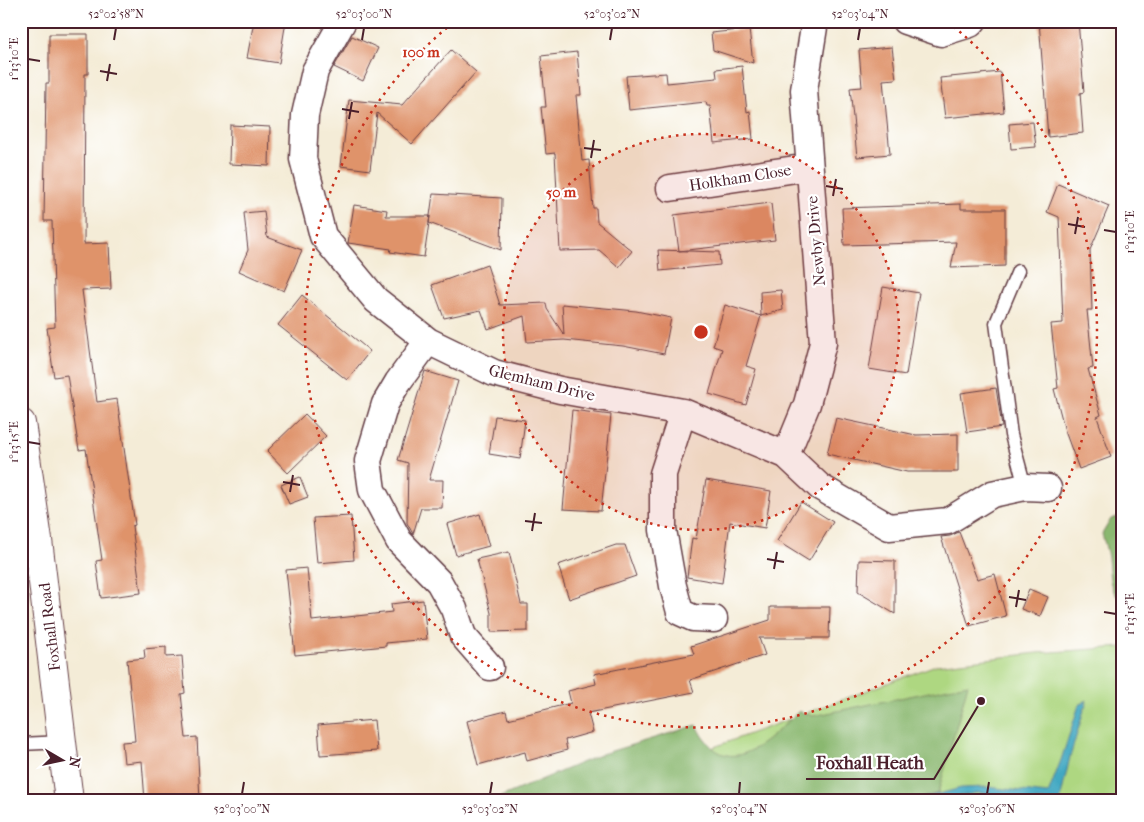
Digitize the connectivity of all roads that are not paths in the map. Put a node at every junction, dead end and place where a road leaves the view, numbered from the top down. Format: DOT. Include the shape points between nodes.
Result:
graph roads {
  1 [pos="344,21"];
  2 [pos="815,21"];
  3 [pos="905,21"];
  4 [pos="973,21"];
  5 [pos="809,166"];
  6 [pos="670,188"];
  7 [pos="1018,271"];
  8 [pos="428,341"];
  9 [pos="684,412"];
  10 [pos="21,423"];
  11 [pos="786,455"];
  12 [pos="1036,488"];
  13 [pos="714,619"];
  14 [pos="490,667"];
  15 [pos="63,742"];
  16 [pos="21,744"];
  17 [pos="69,801"];
  1 -- 8 [label="street, Glemham Drive" via="316,71 305,115 303,159 323,236 376,300"];
  2 -- 5 [label="street, Newby Drive" via="804,90"];
  3 -- 4 [label="street" via="941,33"];
  5 -- 6 [label="street, Holkham Close"];
  5 -- 11 [label="street, Newby Drive" via="823,343 807,404"];
  7 -- 12 [label="lane" via="996,323 1011,435"];
  8 -- 9 [label="street, Glemham Drive" via="494,373 560,390"];
  8 -- 14 [label="street" via="385,404 368,461 372,490 400,541 438,582 454,609 464,636"];
  9 -- 11 [label="street, Glemham Drive"];
  9 -- 13 [label="street" via="663,474 663,530 680,612 693,618"];
  10 -- 15 [label="street, Foxhall Road"];
  11 -- 12 [label="street" via="820,487 889,527 948,521 992,494"];
  15 -- 16 [label="lane"];
  15 -- 17 [label="street, Foxhall Road"];
}
